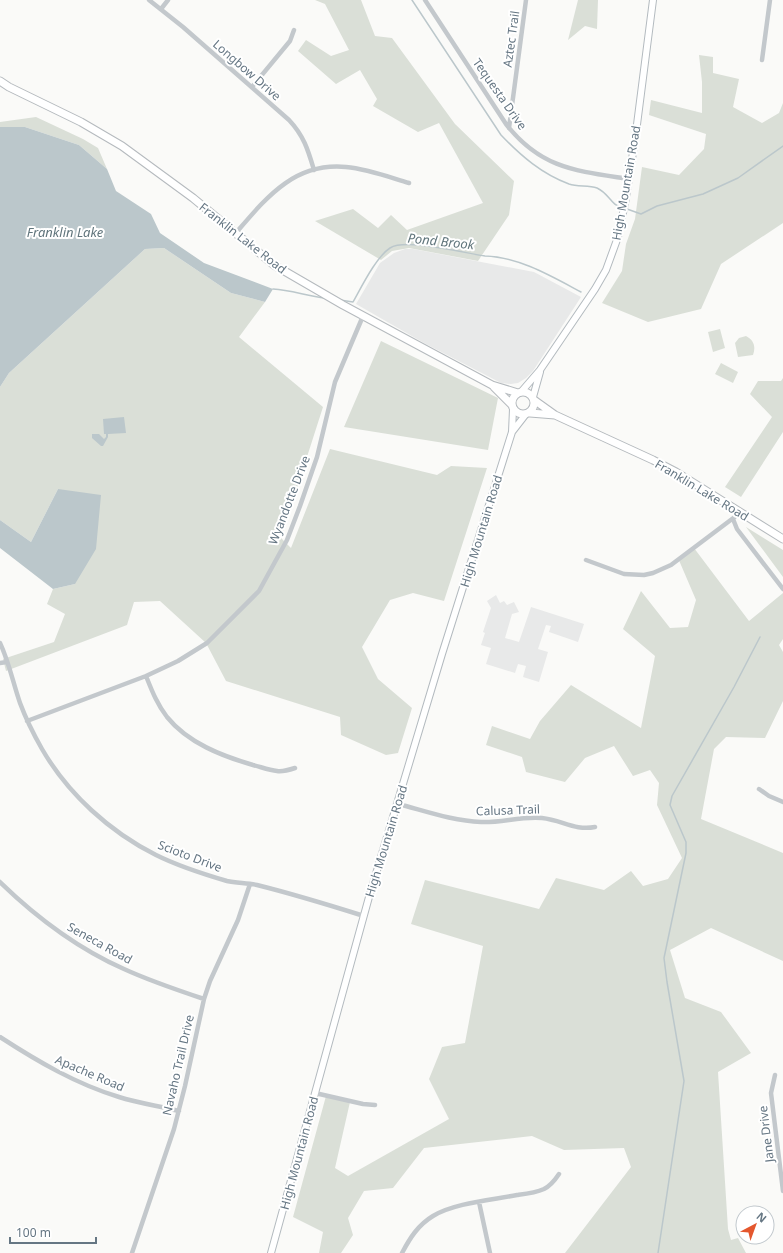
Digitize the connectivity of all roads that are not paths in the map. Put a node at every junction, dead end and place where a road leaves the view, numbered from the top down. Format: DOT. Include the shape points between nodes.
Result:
graph roads {
  1 [pos="149,0"];
  2 [pos="168,0"];
  3 [pos="425,0"];
  4 [pos="526,0"];
  5 [pos="653,0"];
  6 [pos="770,0"];
  7 [pos="161,9"];
  8 [pos="294,30"];
  9 [pos="762,60"];
  10 [pos="0,81"];
  11 [pos="252,88"];
  12 [pos="509,128"];
  13 [pos="314,170"];
  14 [pos="629,179"];
  15 [pos="409,183"];
  16 [pos="235,234"];
  17 [pos="363,316"];
  18 [pos="540,370"];
  19 [pos="492,386"];
  20 [pos="520,392"];
  21 [pos="534,399"];
  22 [pos="512,407"];
  23 [pos="528,414"];
  24 [pos="555,415"];
  25 [pos="512,432"];
  26 [pos="740,513"];
  27 [pos="733,519"];
  28 [pos="783,539"];
  29 [pos="586,560"];
  30 [pos="783,590"];
  31 [pos="0,643"];
  32 [pos="8,662"];
  33 [pos="0,664"];
  34 [pos="146,676"];
  35 [pos="27,721"];
  36 [pos="295,768"];
  37 [pos="759,789"];
  38 [pos="783,802"];
  39 [pos="398,804"];
  40 [pos="595,827"];
  41 [pos="0,882"];
  42 [pos="250,884"];
  43 [pos="364,916"];
  44 [pos="204,999"];
  45 [pos="0,1037"];
  46 [pos="775,1075"];
  47 [pos="315,1093"];
  48 [pos="375,1105"];
  49 [pos="179,1111"];
  50 [pos="559,1174"];
  51 [pos="783,1191"];
  52 [pos="479,1202"];
  53 [pos="132,1253"];
  54 [pos="271,1253"];
  55 [pos="402,1253"];
  56 [pos="490,1253"];
  1 -- 7 [label="street, Longbow Drive"];
  2 -- 7 [label="street"];
  3 -- 12 [label="street, Tequesta Drive"];
  4 -- 12 [label="street, Aztec Trail"];
  5 -- 14 [label="main road, High Mountain Road"];
  6 -- 9 [label="street"];
  7 -- 11 [label="street, Longbow Drive"];
  8 -- 11 [label="street" via="290,41"];
  10 -- 16 [label="main road, Franklin Lake Road" via="122,146 193,198"];
  11 -- 13 [label="street, Longbow Drive" via="296,128 306,146"];
  12 -- 14 [label="street, Tequesta Drive" via="532,150 554,163 582,172"];
  13 -- 15 [label="street" via="347,167"];
  13 -- 16 [label="street" via="299,175 275,191"];
  14 -- 18 [label="main road, High Mountain Road" via="616,242 603,275"];
  16 -- 17 [label="main road, Franklin Lake Road" via="274,264"];
  17 -- 19 [label="main road, Franklin Lake Road"];
  17 -- 34 [label="street, Wyandotte Drive" via="335,382 317,457 300,506 287,540 259,590 207,642 178,662"];
  18 -- 20 [label="main road, High Mountain Road"];
  18 -- 21 [label="main road, High Mountain Road"];
  19 -- 20 [label="main road, Franklin Lake Road"];
  19 -- 22 [label="main road, Franklin Lake Road"];
  20 -- 21 [label="main road" via="529,393"];
  20 -- 22 [label="main road" via="513,398"];
  21 -- 23 [label="main road" via="534,407"];
  21 -- 24 [label="main road, Franklin Lake Road"];
  22 -- 23 [label="main road" via="519,414"];
  22 -- 25 [label="main road, High Mountain Road"];
  23 -- 24 [label="main road, Franklin Lake Road"];
  23 -- 25 [label="main road, High Mountain Road"];
  24 -- 26 [label="main road, Franklin Lake Road" via="670,469"];
  25 -- 39 [label="main road, High Mountain Road"];
  26 -- 27 [label="street"];
  26 -- 28 [label="main road, Franklin Lake Road"];
  27 -- 29 [label="street" via="671,566 653,574 624,574"];
  27 -- 30 [label="street" via="737,529"];
  31 -- 32 [label="street, Scioto Drive"];
  32 -- 33 [label="street"];
  32 -- 35 [label="street, Scioto Drive"];
  34 -- 35 [label="street, Wyandotte Drive"];
  34 -- 36 [label="street" via="154,699 167,717 200,744 224,755 268,769 284,771"];
  35 -- 42 [label="street, Scioto Drive" via="43,751 66,782 92,811 122,835 156,855 196,872"];
  37 -- 38 [label="street"];
  39 -- 40 [label="street, Calusa Trail" via="472,822 532,818 555,820 578,828"];
  39 -- 43 [label="main road, High Mountain Road"];
  41 -- 44 [label="street, Seneca Road" via="67,938 105,960 144,978"];
  42 -- 43 [label="street, Scioto Drive"];
  42 -- 44 [label="street, Navaho Trail Drive" via="238,920"];
  43 -- 47 [label="main road, High Mountain Road"];
  44 -- 49 [label="street, Navaho Trail Drive"];
  45 -- 49 [label="street, Apache Road" via="45,1064 94,1087 119,1097"];
  46 -- 51 [label="street, Jane Drive" via="771,1093"];
  47 -- 48 [label="street"];
  47 -- 54 [label="main road, High Mountain Road"];
  49 -- 53 [label="street, Navaho Trail Drive"];
  50 -- 52 [label="street" via="550,1185 538,1192"];
  52 -- 55 [label="street" via="450,1208 432,1216 416,1230"];
  52 -- 56 [label="street"];
}
